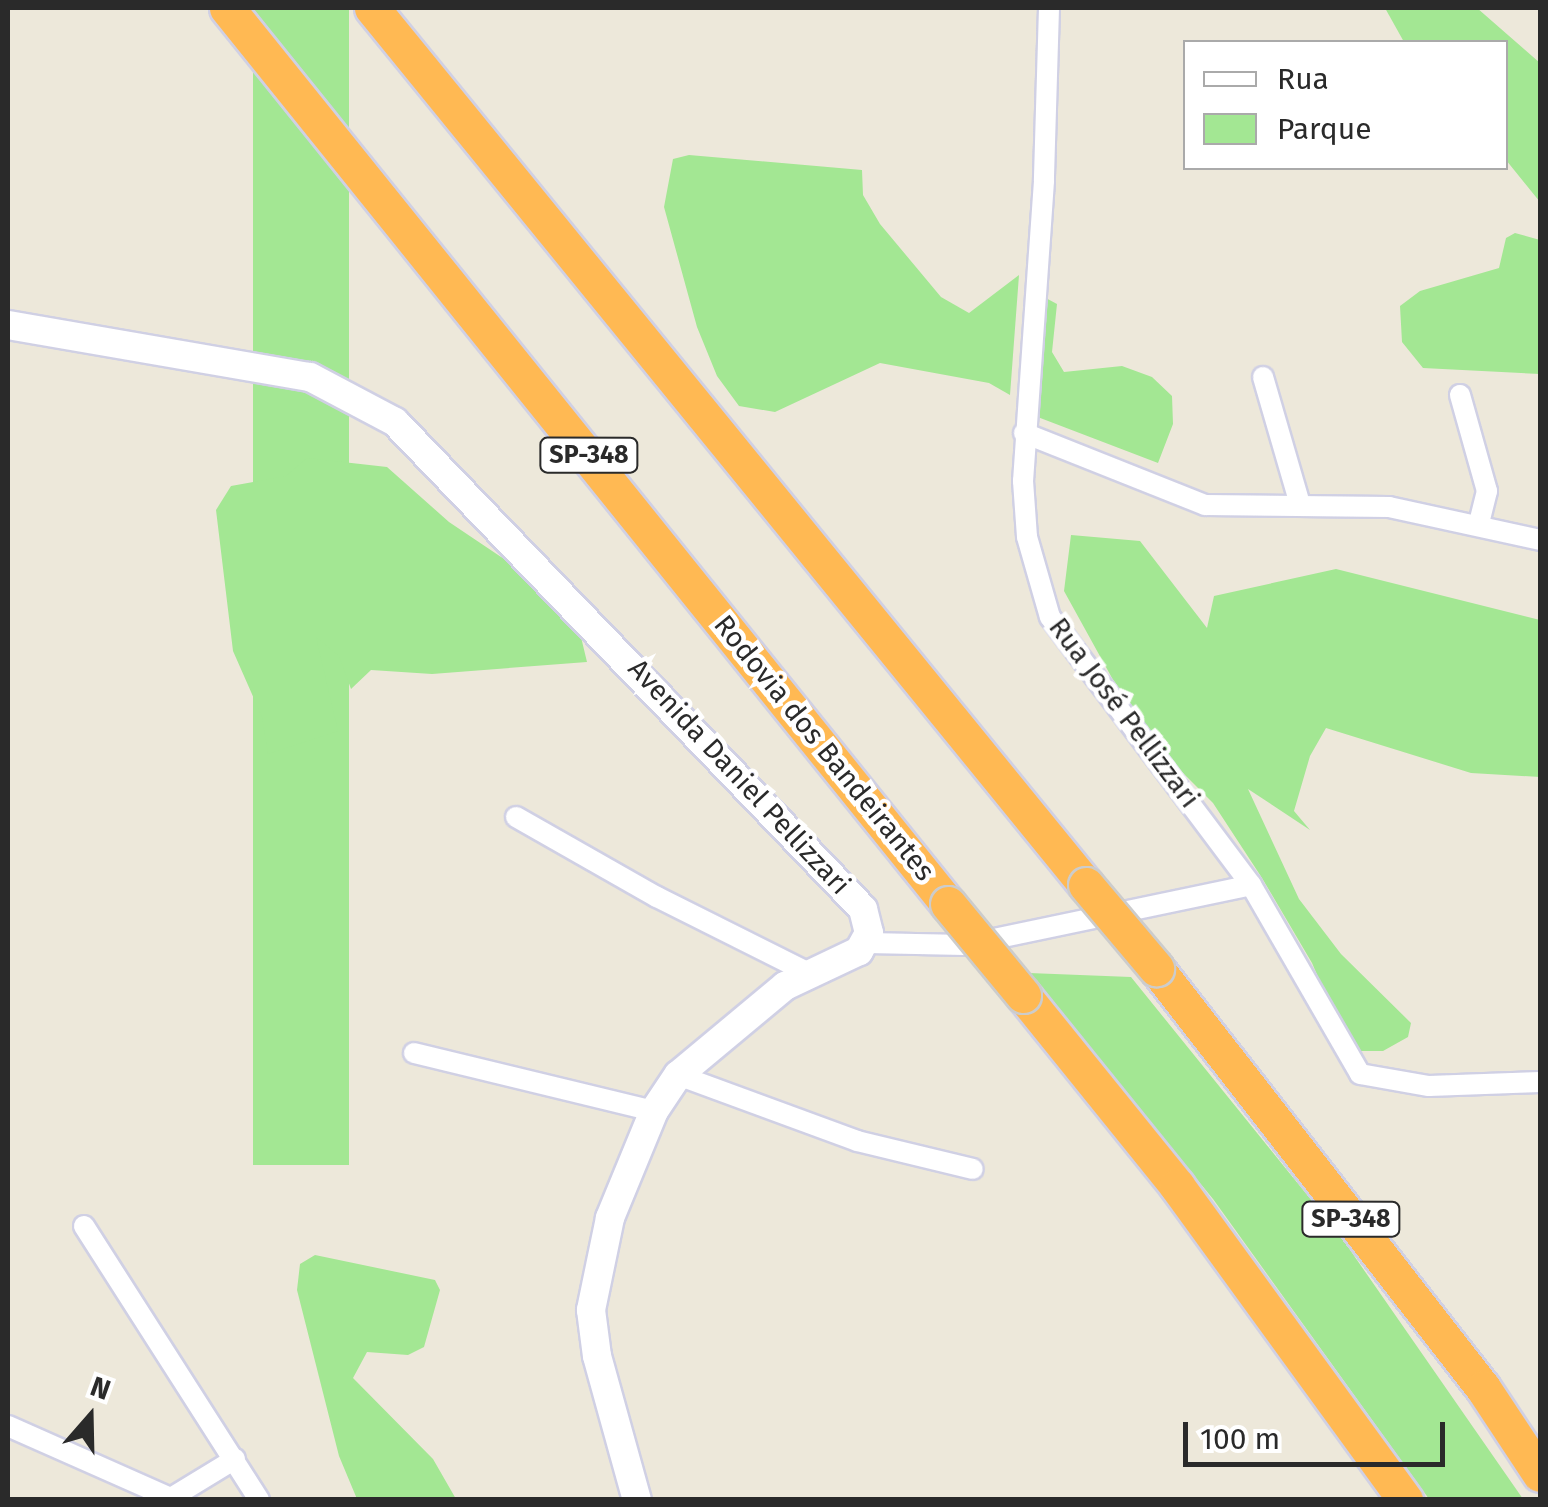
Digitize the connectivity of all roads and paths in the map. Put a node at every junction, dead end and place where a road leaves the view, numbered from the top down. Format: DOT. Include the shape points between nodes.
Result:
graph roads {
  1 [pos="228,8"];
  2 [pos="372,8"];
  3 [pos="1049,8"];
  4 [pos="8,324"];
  5 [pos="1264,377"];
  6 [pos="1460,395"];
  7 [pos="1024,432"];
  8 [pos="1300,504"];
  9 [pos="1479,523"];
  10 [pos="1540,540"];
  11 [pos="516,817"];
  12 [pos="1251,885"];
  13 [pos="867,942"];
  14 [pos="812,974"];
  15 [pos="414,1053"];
  16 [pos="678,1075"];
  17 [pos="1540,1082"];
  18 [pos="654,1111"];
  19 [pos="973,1169"];
  20 [pos="84,1226"];
  21 [pos="8,1426"];
  22 [pos="235,1459"];
  23 [pos="1540,1474"];
  24 [pos="173,1498"];
  25 [pos="260,1500"];
  26 [pos="637,1500"];
  27 [pos="1405,1500"];
  1 -- 27 [label="highway, Rodovia dos Bandeirantes / SP-348, bridge" via="1177,1186"];
  2 -- 23 [label="highway, SP-348, bridge" via="1156,968 1482,1388"];
  3 -- 7 [label="street, Rua José Pellizzari" via="1044,181"];
  4 -- 13 [label="street, Avenida Daniel Pellizzari" via="56,338 310,377 395,422 830,872 863,910 870,924"];
  5 -- 8 [label="street"];
  6 -- 9 [label="street" via="1487,490"];
  7 -- 8 [label="street" via="1205,505"];
  7 -- 12 [label="street, Rua José Pellizzari" via="1027,537 1050,617"];
  8 -- 9 [label="street" via="1389,507"];
  9 -- 10 [label="street"];
  11 -- 14 [label="street" via="657,898"];
  12 -- 13 [label="street" via="966,945"];
  12 -- 17 [label="street, Rua José Pellizzari" via="1360,1074 1429,1086"];
  13 -- 14 [label="street"];
  14 -- 16 [label="street" via="755,1008"];
  15 -- 18 [label="street"];
  16 -- 18 [label="street"];
  16 -- 19 [label="street" via="857,1141"];
  18 -- 26 [label="street" via="610,1218 591,1310"];
  20 -- 22 [label="street"];
  21 -- 24 [label="street"];
  22 -- 24 [label="street"];
  22 -- 25 [label="street"];
}
